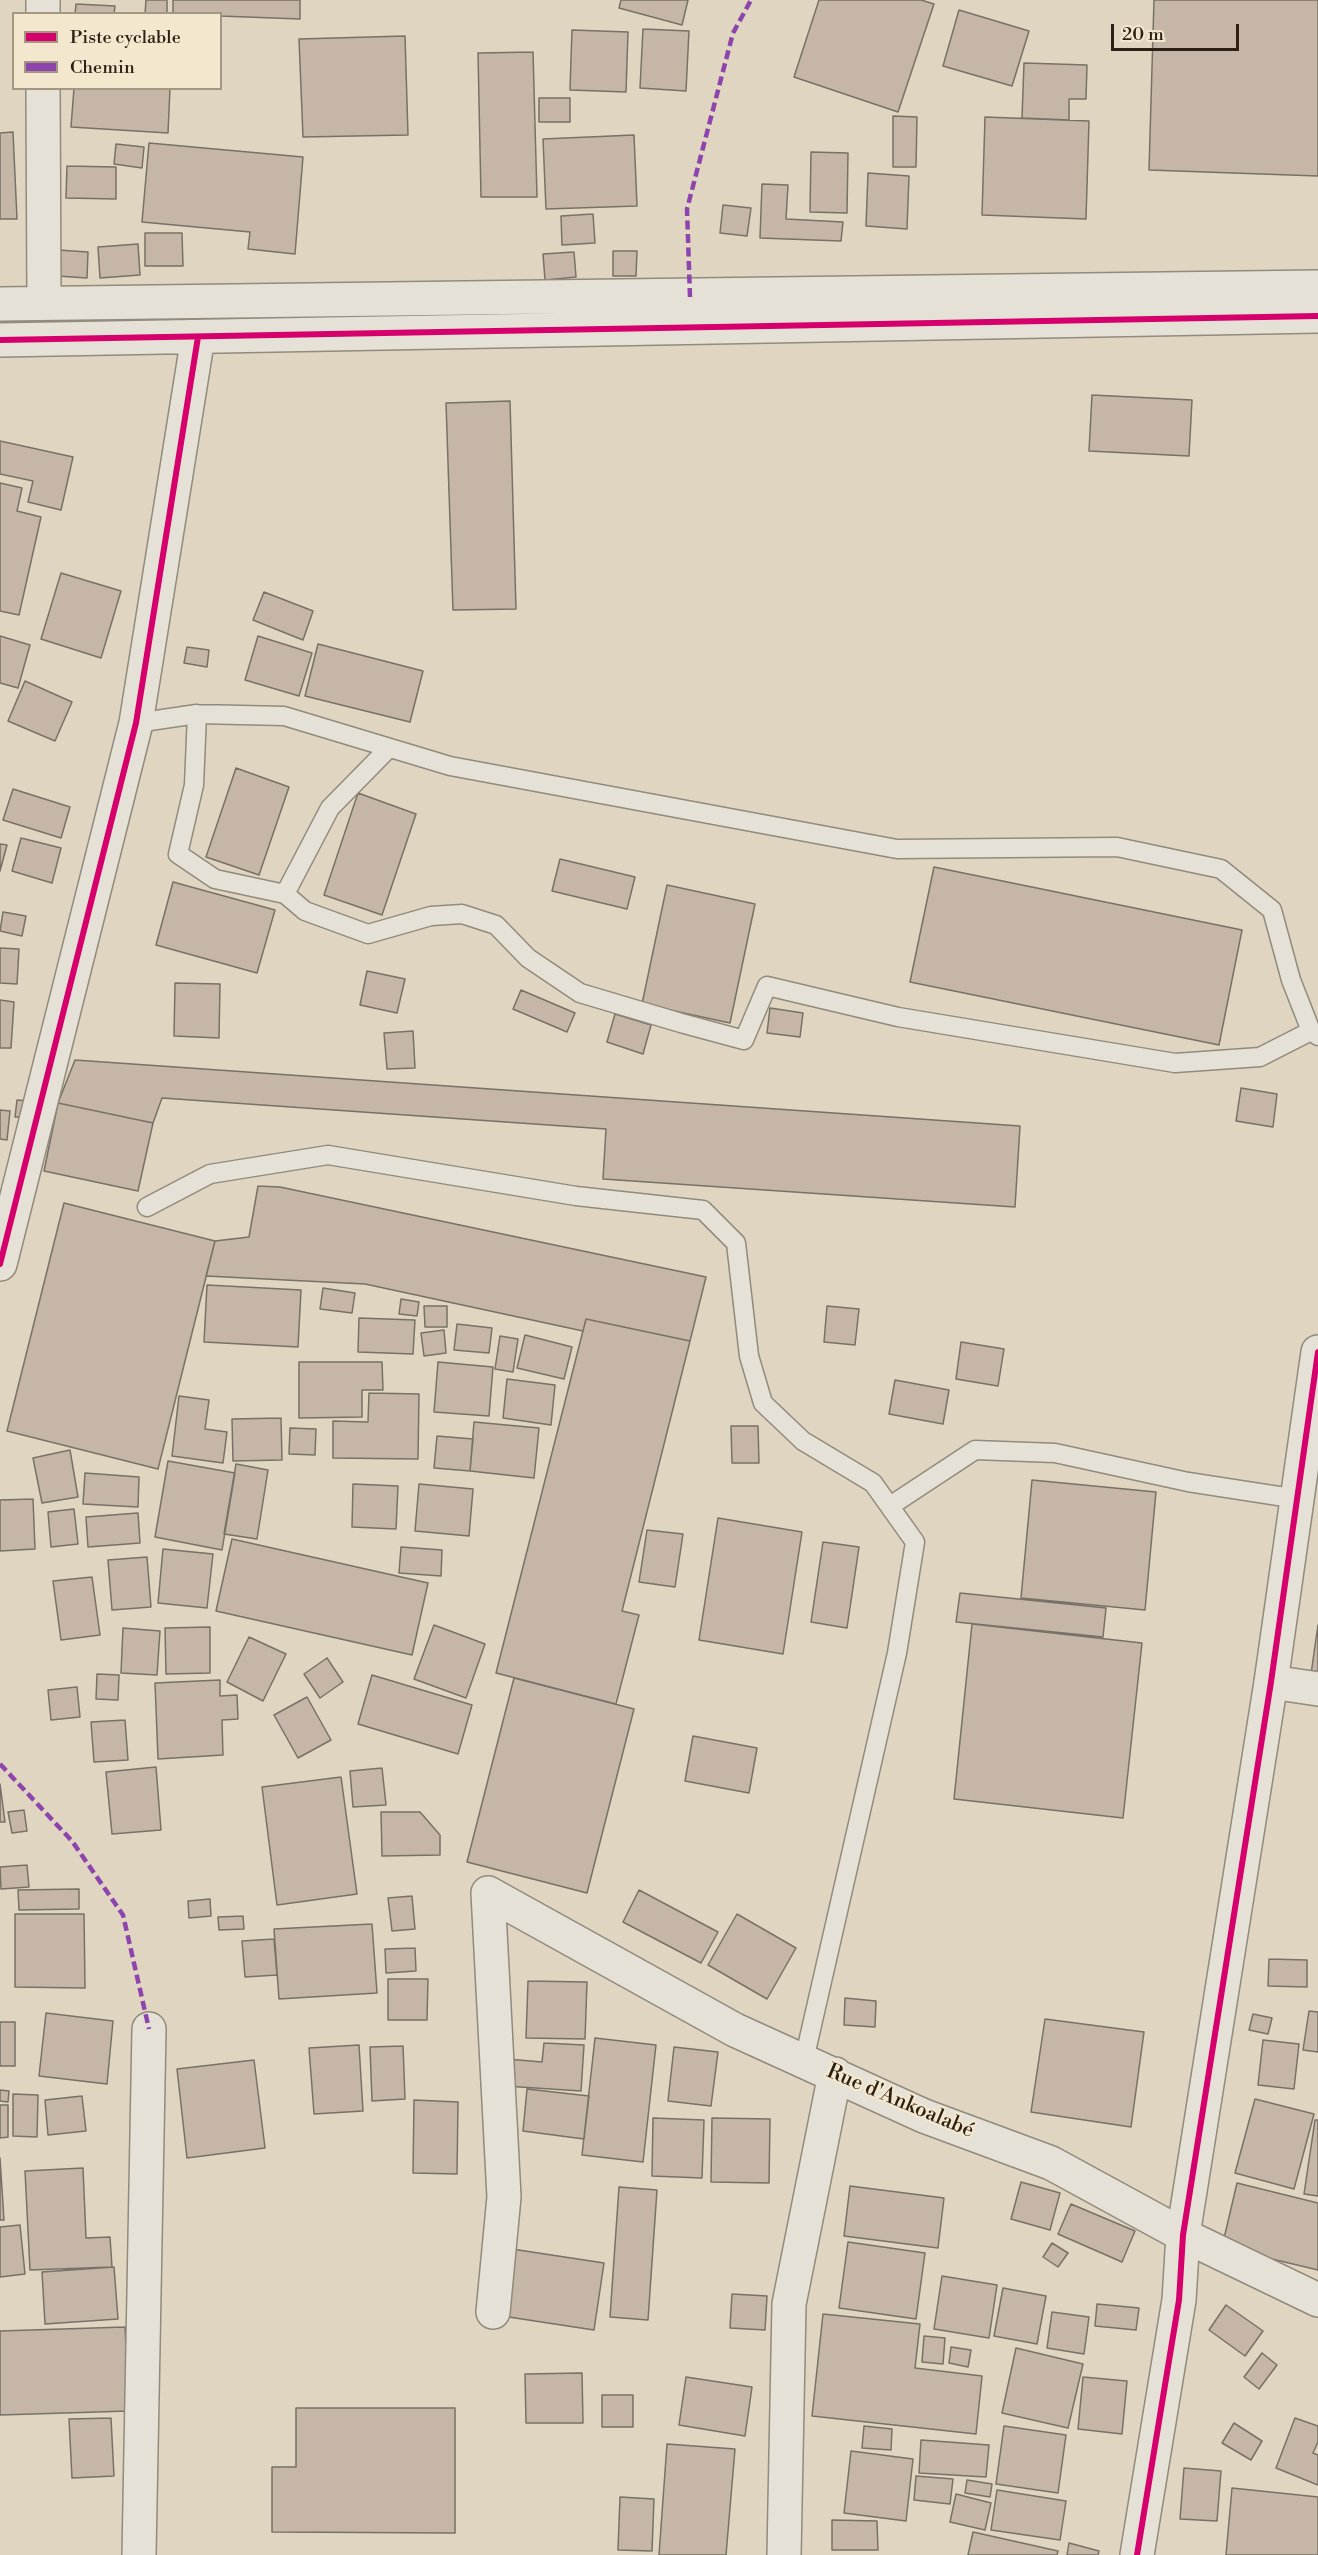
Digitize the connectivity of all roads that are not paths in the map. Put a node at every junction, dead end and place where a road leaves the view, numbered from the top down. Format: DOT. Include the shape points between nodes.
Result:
graph roads {
  1 [pos="43,90"];
  2 [pos="1318,287"];
  3 [pos="44,302"];
  4 [pos="0,304"];
  5 [pos="1074,305"];
  6 [pos="1318,316"];
  7 [pos="198,337"];
  8 [pos="0,340"];
  9 [pos="197,714"];
  10 [pos="136,723"];
  11 [pos="389,748"];
  12 [pos="285,894"];
  13 [pos="1315,1034"];
  14 [pos="147,1207"];
  15 [pos="0,1264"];
  16 [pos="1318,1353"];
  17 [pos="1298,1499"];
  18 [pos="890,1506"];
  19 [pos="1271,1682"];
  20 [pos="1318,1689"];
  21 [pos="149,2029"];
  22 [pos="804,2060"];
  23 [pos="835,2074"];
  24 [pos="1183,2235"];
  25 [pos="1318,2300"];
  26 [pos="493,2312"];
  27 [pos="139,2555"];
  28 [pos="784,2555"];
  29 [pos="1137,2555"];
  1 -- 3 [label="street"];
  2 -- 5 [label="street"];
  3 -- 4 [label="street"];
  3 -- 5 [label="street" via="678,297"];
  5 -- 6 [label="street"];
  5 -- 7 [label="street"];
  7 -- 8 [label="street"];
  7 -- 10 [label="street"];
  9 -- 10 [label="lane"];
  9 -- 11 [label="lane" via="284,716"];
  9 -- 12 [label="lane" via="194,785 178,854 214,879"];
  10 -- 15 [label="street"];
  11 -- 12 [label="lane" via="330,808"];
  11 -- 13 [label="lane" via="450,766 897,849 1117,847 1221,869 1272,910 1291,980"];
  12 -- 13 [label="lane" via="304,911 368,934 431,916 462,914 496,925 528,958 580,993 744,1040 766,986 898,1017 1175,1062 1260,1057"];
  14 -- 18 [label="lane" via="210,1174 328,1155 576,1196 703,1210 736,1243 749,1356 763,1403 803,1441 873,1483"];
  16 -- 17 [label="street"];
  17 -- 18 [label="lane" via="1188,1482 1055,1453 975,1450"];
  17 -- 19 [label="street"];
  18 -- 22 [label="lane" via="915,1542 897,1653"];
  19 -- 20 [label="street"];
  19 -- 24 [label="street"];
  21 -- 27 [label="street"];
  22 -- 23 [label="street, Rue d'Ankoalabé"];
  22 -- 26 [label="street, Rue d'Ankoalabé" via="735,2030 488,1893 504,2197"];
  23 -- 24 [label="street, Rue d'Ankoalabé" via="924,2116 1051,2163"];
  23 -- 28 [label="street" via="789,2304"];
  24 -- 25 [label="street, Rue d'Ankoalabé"];
  24 -- 29 [label="street" via="1179,2300"];
}
